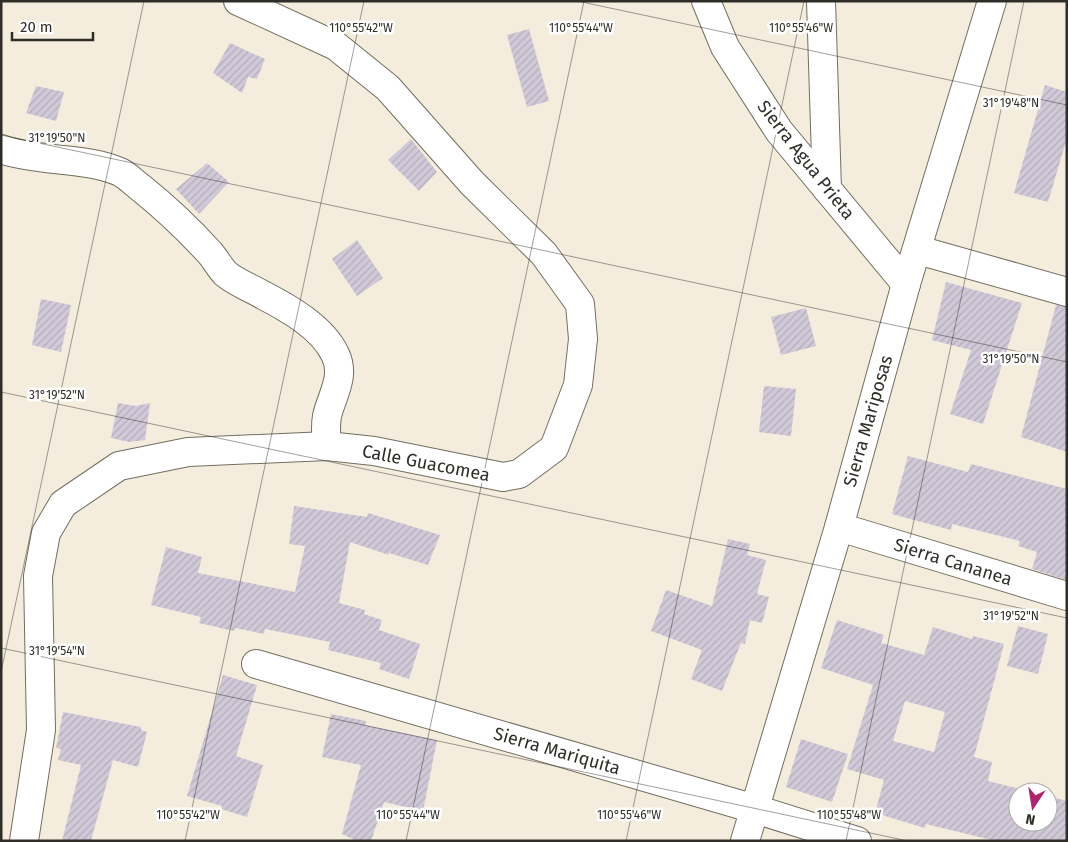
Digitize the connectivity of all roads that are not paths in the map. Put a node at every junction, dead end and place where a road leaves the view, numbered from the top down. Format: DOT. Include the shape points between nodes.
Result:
graph roads {
  1 [pos="238,1"];
  2 [pos="706,1"];
  3 [pos="821,1"];
  4 [pos="992,1"];
  5 [pos="1,149"];
  6 [pos="826,190"];
  7 [pos="918,250"];
  8 [pos="906,284"];
  9 [pos="1067,292"];
  10 [pos="328,446"];
  11 [pos="839,527"];
  12 [pos="1067,596"];
  13 [pos="256,664"];
  14 [pos="755,809"];
  15 [pos="24,841"];
  16 [pos="745,841"];
  17 [pos="857,841"];
  1 -- 10 [label="street, Calle Guacomea" via="336,46 388,88 472,183 544,254 580,304 583,339 578,384 554,448 519,474 503,478 374,450"];
  2 -- 6 [label="street, Sierra Agua Prieta" via="725,46 749,85 779,131"];
  3 -- 6 [label="street"];
  4 -- 7 [label="street, Sierra Mariposas"];
  5 -- 10 [label="street" via="47,159 87,162 122,173 162,205 211,254 227,275 305,321 324,338 336,355 340,371 338,388 327,418"];
  6 -- 8 [label="street, Sierra Agua Prieta"];
  7 -- 8 [label="street, Sierra Mariposas"];
  7 -- 9 [label="street"];
  8 -- 11 [label="street, Sierra Mariposas"];
  10 -- 15 [label="street, Calle Guacomea" via="188,452 119,466 63,504 46,533 38,576 41,730"];
  11 -- 12 [label="street, Sierra Cananea"];
  11 -- 14 [label="street, Sierra Mariposas"];
  13 -- 14 [label="street, Sierra Mariquita"];
  14 -- 16 [label="street, Sierra Mariposas"];
  14 -- 17 [label="street, Sierra Mariquita"];
}
